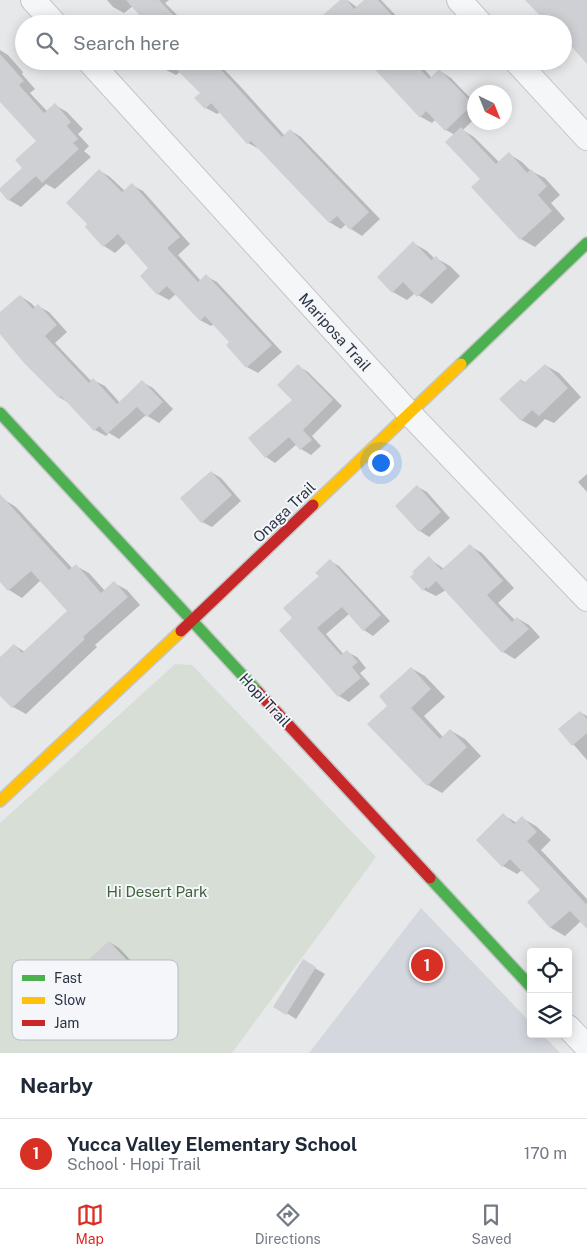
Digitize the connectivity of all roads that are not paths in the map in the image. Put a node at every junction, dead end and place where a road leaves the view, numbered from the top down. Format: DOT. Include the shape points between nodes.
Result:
graph roads {
  1 [pos="33,0"];
  2 [pos="459,0"];
  3 [pos="47,15"];
  4 [pos="473,15"];
  5 [pos="97,70"];
  6 [pos="524,70"];
  7 [pos="587,138"];
  8 [pos="587,243"];
  9 [pos="0,412"];
  10 [pos="409,413"];
  11 [pos="587,599"];
  12 [pos="192,622"];
  13 [pos="0,802"];
  14 [pos="527,983"];
  15 [pos="572,1031"];
  16 [pos="587,1047"];
  1 -- 3 [label="street"];
  2 -- 4 [label="street"];
  5 -- 10 [label="street, Mariposa Trail"];
  6 -- 7 [label="street"];
  8 -- 10 [label="street, Onaga Trail"];
  9 -- 12 [label="street, Hopi Trail"];
  10 -- 11 [label="street, Mariposa Trail"];
  10 -- 12 [label="street, Onaga Trail"];
  12 -- 13 [label="street, Onaga Trail"];
  12 -- 14 [label="street, Hopi Trail"];
  15 -- 16 [label="street"];
}
